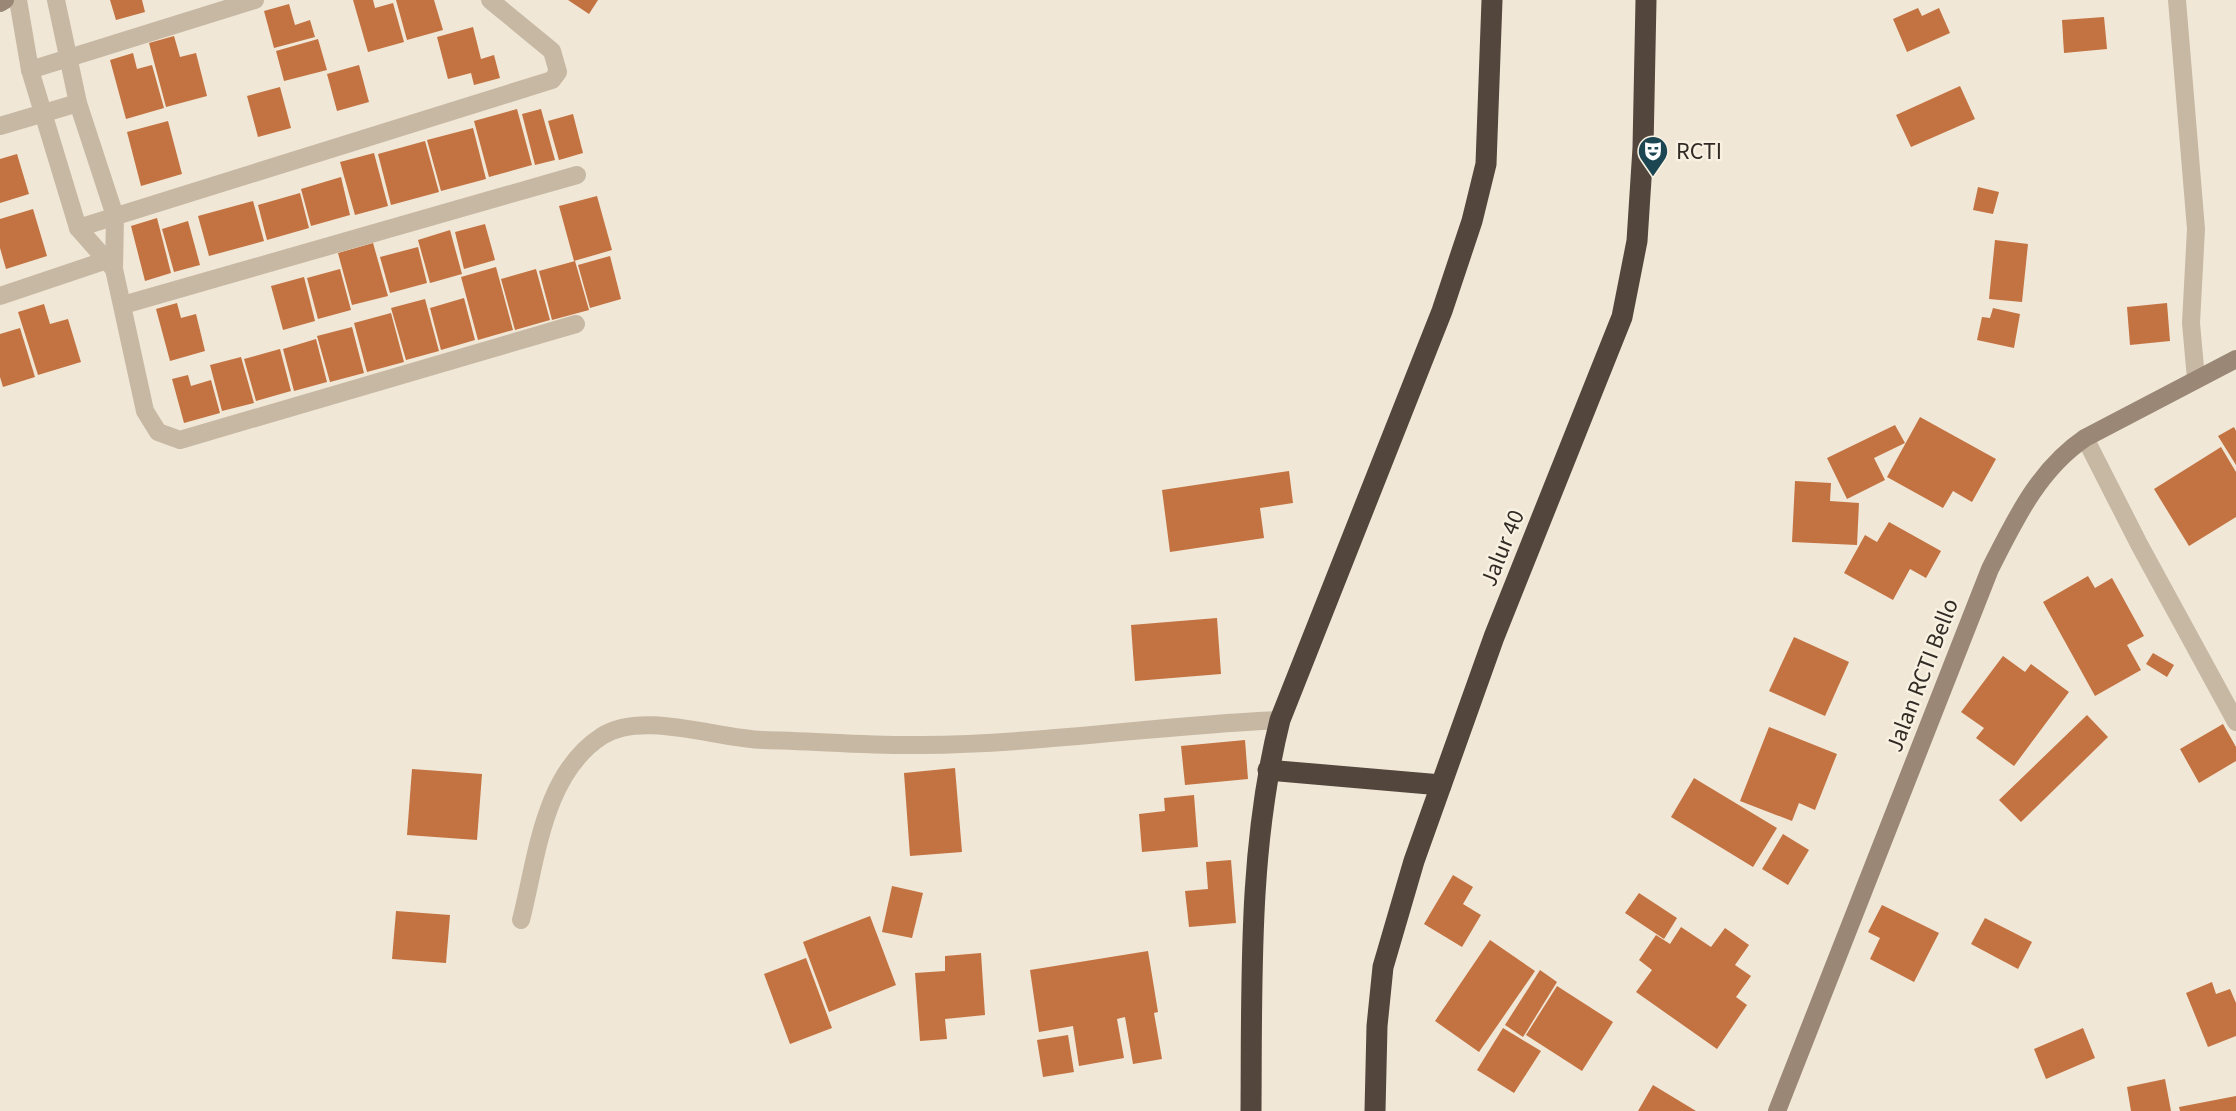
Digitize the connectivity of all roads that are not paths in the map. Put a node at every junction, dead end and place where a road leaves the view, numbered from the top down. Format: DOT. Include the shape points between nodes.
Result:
graph roads {
  1 [pos="5,0"];
  2 [pos="18,0"];
  3 [pos="56,0"];
  4 [pos="255,0"];
  5 [pos="1492,0"];
  6 [pos="1646,0"];
  7 [pos="2177,0"];
  8 [pos="491,1"];
  9 [pos="0,3"];
  10 [pos="67,59"];
  11 [pos="30,70"];
  12 [pos="78,103"];
  13 [pos="41,114"];
  14 [pos="0,126"];
  15 [pos="577,174"];
  16 [pos="115,216"];
  17 [pos="78,228"];
  18 [pos="112,262"];
  19 [pos="0,296"];
  20 [pos="123,305"];
  21 [pos="576,324"];
  22 [pos="2236,359"];
  23 [pos="2196,379"];
  24 [pos="2085,438"];
  25 [pos="1280,720"];
  26 [pos="2236,722"];
  27 [pos="1268,770"];
  28 [pos="1441,785"];
  29 [pos="521,920"];
  30 [pos="1251,1111"];
  31 [pos="1375,1111"];
  32 [pos="1777,1111"];
  1 -- 9 [label="street"];
  2 -- 11 [label="street"];
  3 -- 10 [label="street"];
  4 -- 10 [label="street"];
  5 -- 25 [label="highway" via="1486,164 1472,221 1442,311"];
  6 -- 28 [label="highway, Jalur 40" via="1637,241 1622,317 1493,637"];
  7 -- 23 [label="street" via="2196,229 2191,323"];
  8 -- 16 [label="street" via="552,51 558,72 552,80"];
  10 -- 11 [label="street"];
  10 -- 12 [label="street"];
  11 -- 13 [label="street"];
  12 -- 13 [label="street"];
  12 -- 16 [label="street"];
  13 -- 14 [label="street"];
  13 -- 17 [label="street"];
  15 -- 20 [label="street"];
  16 -- 17 [label="street"];
  16 -- 18 [label="street"];
  17 -- 18 [label="street"];
  18 -- 19 [label="street"];
  18 -- 20 [label="street"];
  20 -- 21 [label="street" via="145,411 158,432 180,440"];
  22 -- 23 [label="street, Jalan RCTI Bello"];
  23 -- 24 [label="street, Jalan RCTI Bello"];
  24 -- 26 [label="street"];
  24 -- 32 [label="street, Jalan RCTI Bello" via="2062,454 2040,480 1990,569"];
  25 -- 27 [label="highway"];
  25 -- 29 [label="street" via="922,745 748,740 662,726 605,734 585,748 546,814"];
  27 -- 28 [label="highway"];
  27 -- 30 [label="highway" via="1253,911"];
  28 -- 31 [label="highway, Jalur 40" via="1384,967"];
}
